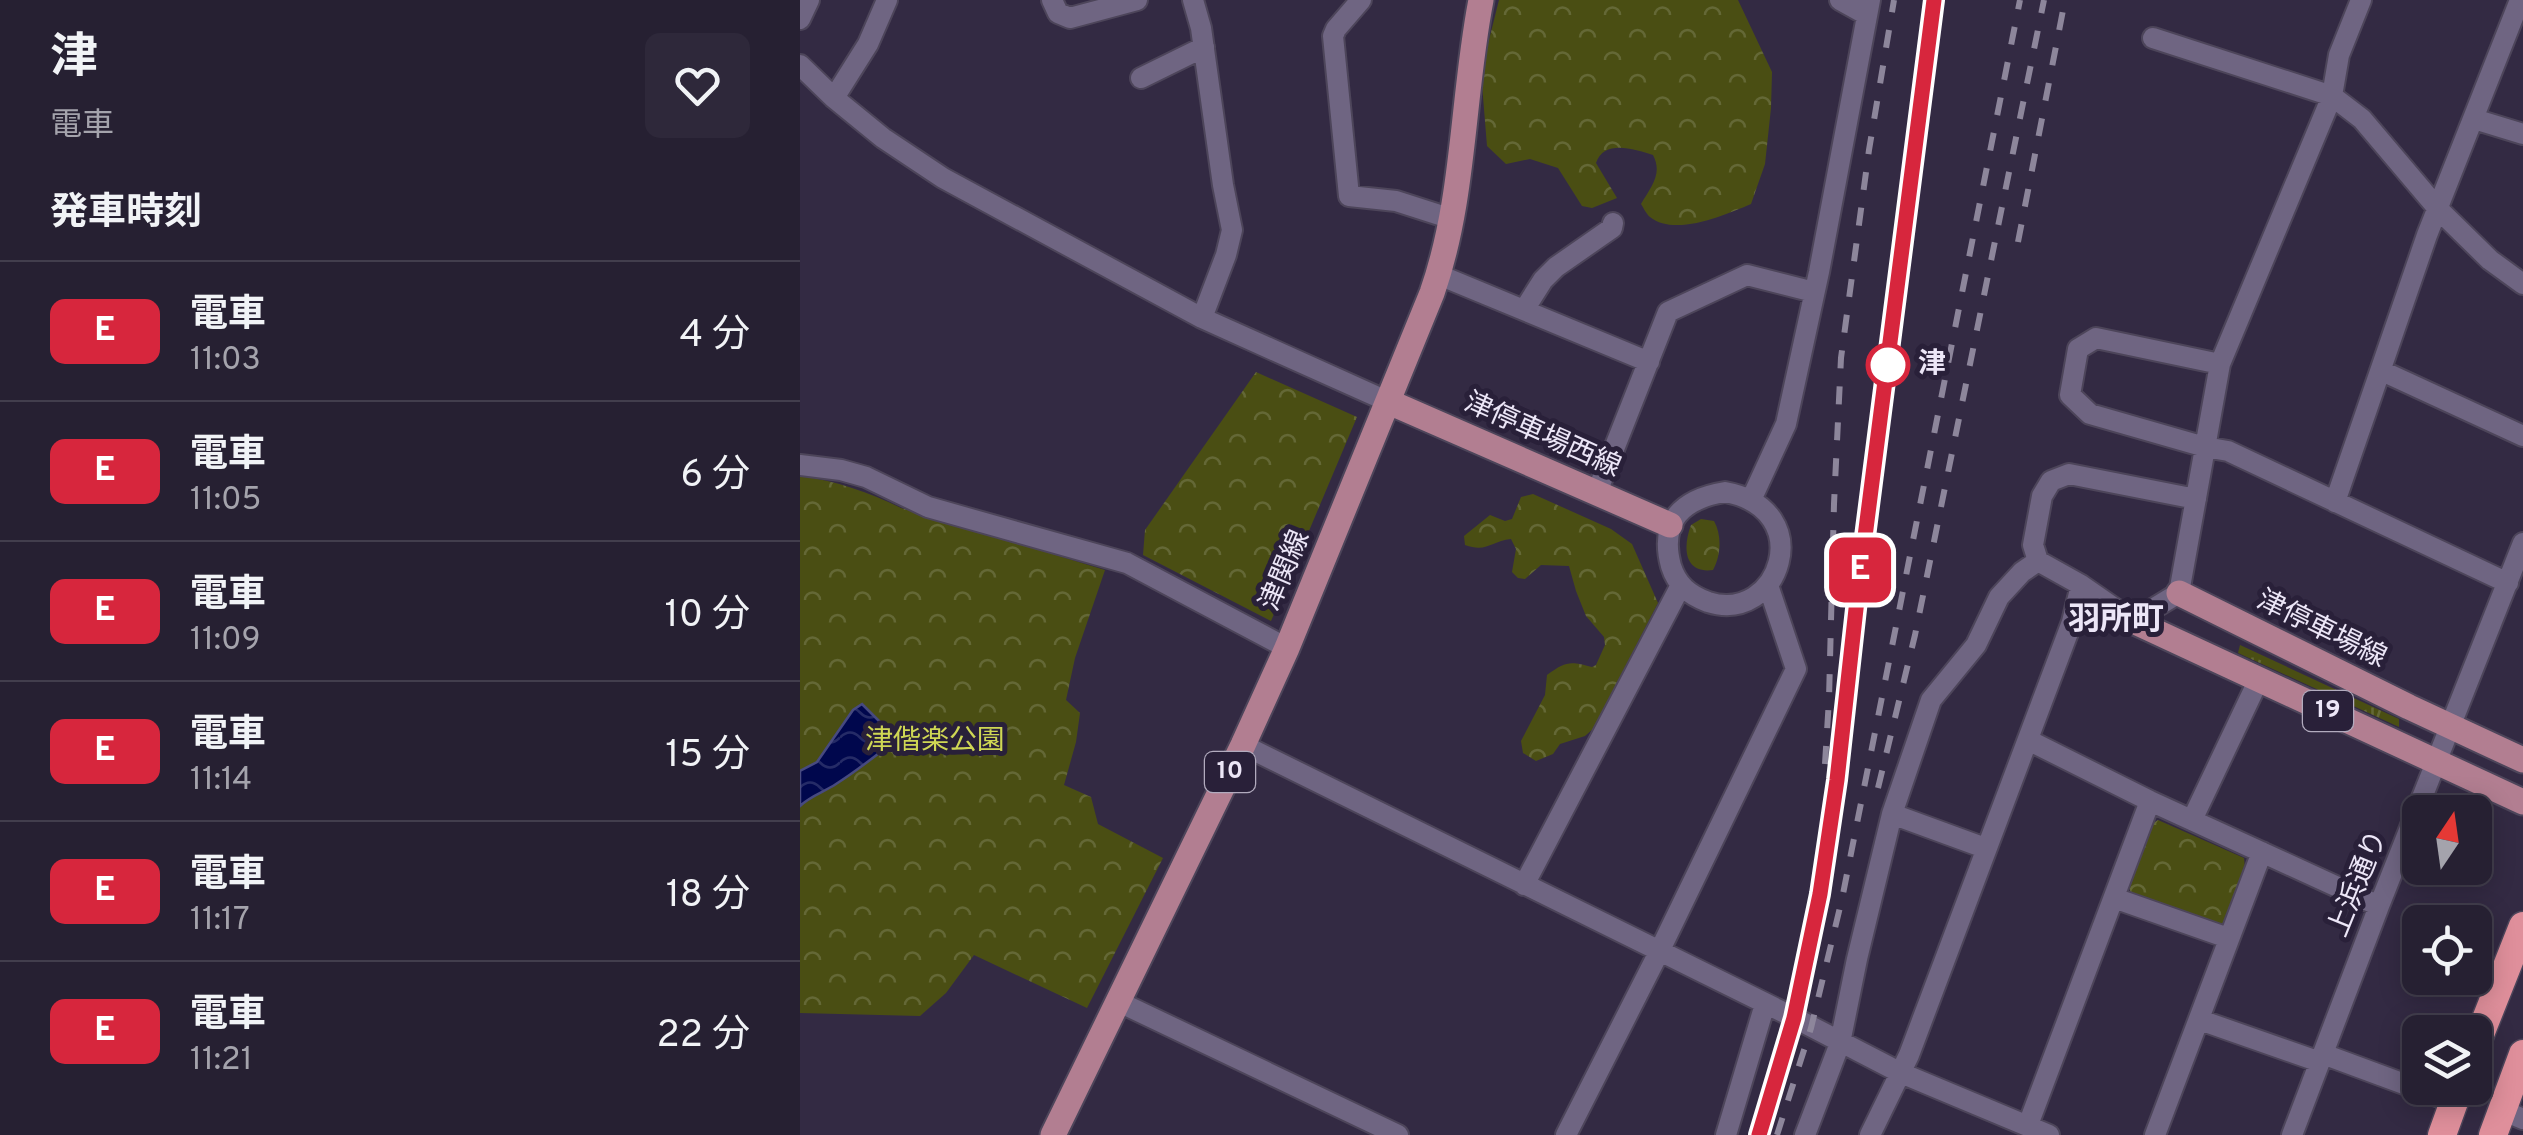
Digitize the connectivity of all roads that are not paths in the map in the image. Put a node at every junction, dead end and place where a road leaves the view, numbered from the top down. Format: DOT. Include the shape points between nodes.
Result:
graph roads {
  1 [pos="808,0"];
  2 [pos="887,0"];
  3 [pos="1052,0"];
  4 [pos="1137,0"];
  5 [pos="1193,0"];
  6 [pos="1361,0"];
  7 [pos="1480,0"];
  8 [pos="1840,0"];
  9 [pos="2362,0"];
  10 [pos="2520,0"];
  11 [pos="1868,8"];
  12 [pos="800,20"];
  13 [pos="2153,38"];
  14 [pos="1204,47"];
  15 [pos="800,66"];
  16 [pos="1141,78"];
  17 [pos="2332,96"];
  18 [pos="834,98"];
  19 [pos="2474,119"];
  20 [pos="2523,134"];
  21 [pos="2439,210"];
  22 [pos="1452,218"];
  23 [pos="1613,223"];
  24 [pos="1439,275"];
  25 [pos="2523,284"];
  26 [pos="1814,292"];
  27 [pos="1524,310"];
  28 [pos="1202,318"];
  29 [pos="1650,362"];
  30 [pos="2220,364"];
  31 [pos="2382,371"];
  32 [pos="1389,402"];
  33 [pos="2523,436"];
  34 [pos="2205,447"];
  35 [pos="800,465"];
  36 [pos="1597,492"];
  37 [pos="2196,499"];
  38 [pos="1751,500"];
  39 [pos="2334,502"];
  40 [pos="1670,525"];
  41 [pos="2523,543"];
  42 [pos="2038,560"];
  43 [pos="2508,582"];
  44 [pos="1768,585"];
  45 [pos="2081,585"];
  46 [pos="1680,586"];
  47 [pos="2179,594"];
  48 [pos="2133,620"];
  49 [pos="1286,648"];
  50 [pos="2260,679"];
  51 [pos="2450,726"];
  52 [pos="2028,740"];
  53 [pos="1243,745"];
  54 [pos="2523,760"];
  55 [pos="2437,762"];
  56 [pos="2150,801"];
  57 [pos="2523,802"];
  58 [pos="1892,814"];
  59 [pos="2192,820"];
  60 [pos="1986,848"];
  61 [pos="2262,852"];
  62 [pos="1524,884"];
  63 [pos="2114,898"];
  64 [pos="2379,906"];
  65 [pos="2523,926"];
  66 [pos="2228,938"];
  67 [pos="1659,952"];
  68 [pos="1119,1002"];
  69 [pos="1765,1004"];
  70 [pos="2488,1015"];
  71 [pos="2200,1020"];
  72 [pos="1840,1043"];
  73 [pos="2523,1054"];
  74 [pos="2322,1058"];
  75 [pos="1901,1072"];
  76 [pos="2402,1079"];
  77 [pos="2452,1105"];
  78 [pos="2506,1122"];
  79 [pos="2028,1125"];
  80 [pos="1053,1135"];
  81 [pos="1398,1135"];
  82 [pos="1566,1135"];
  83 [pos="1726,1135"];
  84 [pos="1805,1135"];
  85 [pos="1870,1135"];
  86 [pos="2048,1135"];
  87 [pos="2156,1135"];
  88 [pos="2292,1135"];
  89 [pos="2442,1135"];
  1 -- 12 [label="street"];
  2 -- 18 [label="street"];
  3 -- 4 [label="street" via="1070,18"];
  5 -- 14 [label="street"];
  6 -- 22 [label="street" via="1333,36 1349,196"];
  7 -- 22 [label="main road, 津関線 / 10"];
  8 -- 11 [label="street"];
  9 -- 17 [label="street" via="2339,56"];
  10 -- 19 [label="street"];
  11 -- 26 [label="street"];
  13 -- 17 [label="street"];
  14 -- 16 [label="street"];
  14 -- 28 [label="street" via="1232,230"];
  15 -- 18 [label="street"];
  17 -- 21 [label="street" via="2362,119"];
  17 -- 30 [label="street"];
  18 -- 28 [label="street" via="943,178"];
  19 -- 20 [label="street"];
  19 -- 21 [label="street"];
  21 -- 25 [label="street"];
  21 -- 31 [label="street"];
  22 -- 24 [label="main road, 津関線 / 10"];
  23 -- 27 [label="street" via="1556,267"];
  24 -- 27 [label="street"];
  24 -- 32 [label="main road, 津関線 / 10"];
  26 -- 29 [label="street" via="1748,275 1668,312"];
  26 -- 38 [label="street" via="1786,424"];
  27 -- 29 [label="street"];
  28 -- 32 [label="street"];
  29 -- 36 [label="street"];
  30 -- 34 [label="street"];
  30 -- 34 [label="street" via="2096,338 2078,350 2070,395 2090,414"];
  31 -- 33 [label="street"];
  31 -- 39 [label="street"];
  32 -- 36 [label="main road, 津停車場西線"];
  32 -- 49 [label="main road, 津関線 / 10"];
  34 -- 37 [label="street"];
  34 -- 39 [label="street" via="2228,451"];
  35 -- 49 [label="street" via="866,477 928,507 1127,562"];
  36 -- 40 [label="main road, 津停車場西線"];
  37 -- 42 [label="street" via="2069,474 2050,481 2033,544"];
  37 -- 47 [label="street"];
  38 -- 40 [label="street" via="1707,495"];
  38 -- 44 [label="street" via="1779,533 1781,552"];
  39 -- 43 [label="street"];
  40 -- 46 [label="street" via="1666,540"];
  41 -- 43 [label="street, 上浜通り"];
  42 -- 45 [label="street"];
  42 -- 58 [label="street" via="1999,597 1976,645 1931,700"];
  43 -- 51 [label="street, 上浜通り"];
  44 -- 46 [label="street" via="1736,604 1716,604"];
  44 -- 67 [label="street" via="1796,669"];
  45 -- 48 [label="street"];
  45 -- 52 [label="street"];
  46 -- 62 [label="street"];
  47 -- 48 [label="street"];
  47 -- 51 [label="main road, 津停車場線 / 19"];
  48 -- 50 [label="main road, 19"];
  49 -- 53 [label="main road, 津関線 / 10"];
  50 -- 55 [label="main road, 19"];
  50 -- 59 [label="street"];
  51 -- 54 [label="main road, 津停車場線 / 19"];
  51 -- 55 [label="street, 上浜通り"];
  52 -- 56 [label="street"];
  52 -- 60 [label="street"];
  53 -- 62 [label="street"];
  53 -- 68 [label="main road, 津関線 / 10"];
  55 -- 57 [label="main road, 19"];
  55 -- 64 [label="street, 上浜通り"];
  56 -- 59 [label="street"];
  56 -- 63 [label="street"];
  58 -- 60 [label="street"];
  58 -- 72 [label="street"];
  59 -- 61 [label="street"];
  60 -- 75 [label="street"];
  61 -- 64 [label="street"];
  61 -- 66 [label="street"];
  62 -- 67 [label="street"];
  63 -- 66 [label="street"];
  63 -- 79 [label="street"];
  64 -- 74 [label="street, 上浜通り"];
  65 -- 70 [label="highway"];
  66 -- 71 [label="street"];
  67 -- 69 [label="street"];
  67 -- 82 [label="street"];
  68 -- 80 [label="main road, 津関線 / 10"];
  68 -- 81 [label="street"];
  69 -- 72 [label="street"];
  69 -- 83 [label="street"];
  71 -- 74 [label="street"];
  71 -- 87 [label="street"];
  72 -- 75 [label="street"];
  72 -- 84 [label="street"];
  73 -- 78 [label="highway"];
  74 -- 76 [label="street"];
  74 -- 88 [label="street, 上浜通り"];
  75 -- 79 [label="street"];
  75 -- 85 [label="street"];
  77 -- 89 [label="highway"];
  79 -- 86 [label="street"];
}
